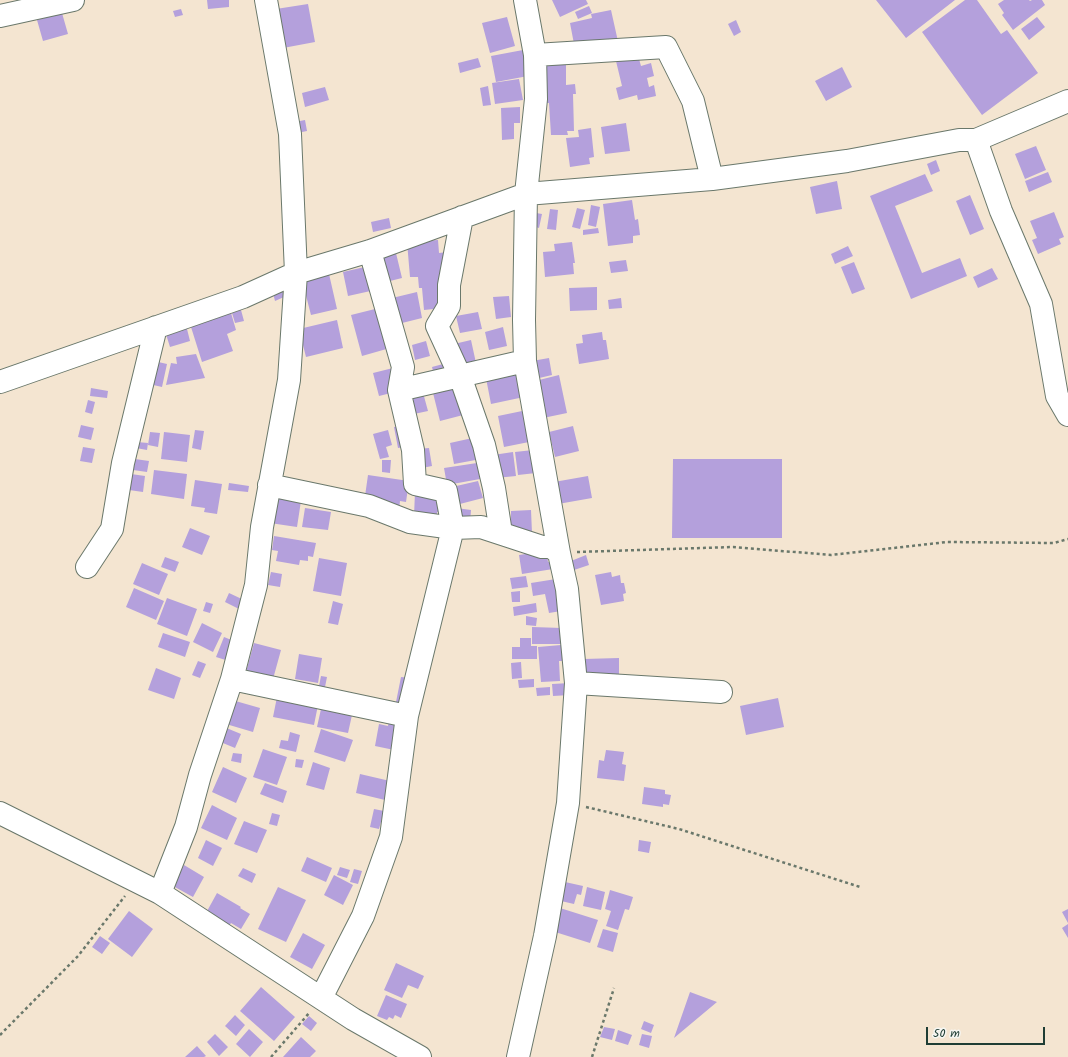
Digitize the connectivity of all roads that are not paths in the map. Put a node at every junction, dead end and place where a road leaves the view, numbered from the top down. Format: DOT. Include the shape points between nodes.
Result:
graph roads {
  1 [pos="73,0"];
  2 [pos="266,0"];
  3 [pos="525,0"];
  4 [pos="0,16"];
  5 [pos="534,55"];
  6 [pos="1068,101"];
  7 [pos="976,140"];
  8 [pos="712,179"];
  9 [pos="526,194"];
  10 [pos="462,217"];
  11 [pos="370,251"];
  12 [pos="296,273"];
  13 [pos="156,327"];
  14 [pos="525,361"];
  15 [pos="460,376"];
  16 [pos="0,382"];
  17 [pos="400,390"];
  18 [pos="1068,415"];
  19 [pos="269,485"];
  20 [pos="453,528"];
  21 [pos="501,533"];
  22 [pos="559,553"];
  23 [pos="86,567"];
  24 [pos="232,679"];
  25 [pos="576,683"];
  26 [pos="721,692"];
  27 [pos="407,716"];
  28 [pos="0,813"];
  29 [pos="160,893"];
  30 [pos="321,998"];
  31 [pos="420,1057"];
  32 [pos="518,1057"];
  1 -- 4 [label="street"];
  2 -- 12 [label="street" via="290,134"];
  3 -- 5 [label="street"];
  5 -- 8 [label="street" via="666,47 693,101"];
  5 -- 9 [label="street" via="536,99"];
  6 -- 7 [label="street"];
  7 -- 8 [label="street" via="959,140 847,161"];
  7 -- 18 [label="street" via="1041,304 1057,396"];
  8 -- 9 [label="street"];
  9 -- 10 [label="street"];
  9 -- 14 [label="street"];
  10 -- 11 [label="street"];
  10 -- 15 [label="street" via="449,285 449,306 437,326"];
  11 -- 12 [label="street"];
  11 -- 17 [label="street" via="403,368"];
  12 -- 13 [label="street" via="243,297"];
  12 -- 19 [label="street" via="289,380"];
  13 -- 16 [label="street"];
  13 -- 23 [label="street" via="123,463 112,529"];
  14 -- 15 [label="street"];
  14 -- 22 [label="street"];
  15 -- 17 [label="street"];
  15 -- 21 [label="street" via="484,445"];
  17 -- 20 [label="street" via="413,450 415,484 446,491"];
  19 -- 20 [label="street" via="369,506 410,522"];
  19 -- 24 [label="street" via="256,585"];
  20 -- 21 [label="street" via="481,527"];
  20 -- 27 [label="street"];
  21 -- 22 [label="street" via="542,547 551,547"];
  22 -- 25 [label="street" via="568,589"];
  24 -- 27 [label="street"];
  24 -- 29 [label="street" via="200,775 186,827"];
  25 -- 26 [label="street"];
  25 -- 32 [label="street" via="568,803 546,936"];
  27 -- 30 [label="street" via="391,837 363,916"];
  28 -- 29 [label="street"];
  29 -- 30 [label="street"];
  30 -- 31 [label="street"];
}
